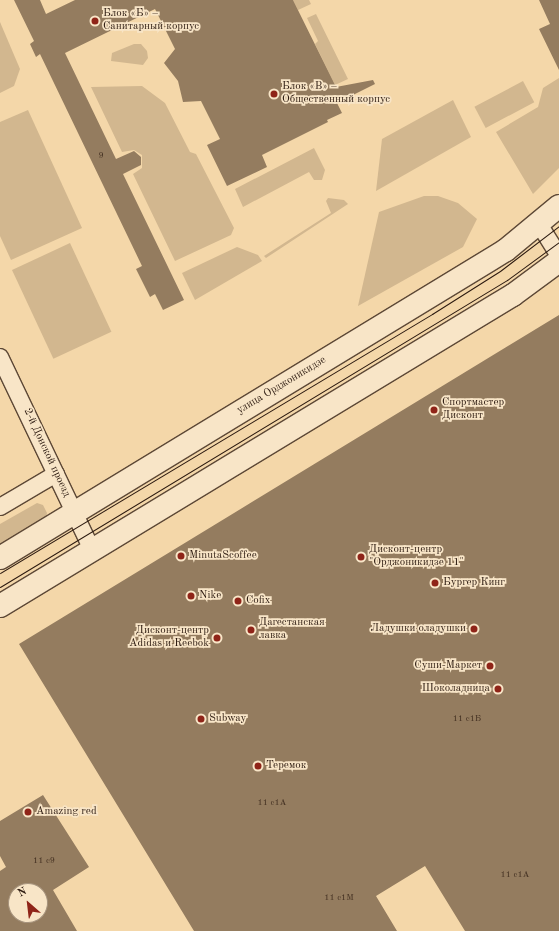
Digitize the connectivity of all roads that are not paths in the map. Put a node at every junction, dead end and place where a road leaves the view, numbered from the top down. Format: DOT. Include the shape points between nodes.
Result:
graph roads {
  1 [pos="559,206"];
  2 [pos="539,224"];
  3 [pos="559,256"];
  4 [pos="559,261"];
  5 [pos="0,357"];
  6 [pos="56,474"];
  7 [pos="0,507"];
  8 [pos="73,512"];
  9 [pos="92,550"];
  10 [pos="0,558"];
  11 [pos="0,606"];
  1 -- 2 [label="main road, улица Орджоникидзе"];
  2 -- 3 [label="street"];
  2 -- 8 [label="main road, улица Орджоникидзе" via="506,250"];
  4 -- 9 [label="main road" via="506,299"];
  5 -- 6 [label="street, 2-й Донской проезд"];
  6 -- 7 [label="street"];
  6 -- 8 [label="street, 2-й Донской проезд"];
  8 -- 9 [label="street, 2-й Донской проезд"];
  8 -- 10 [label="main road, улица Орджоникидзе"];
  9 -- 11 [label="main road"];
}
